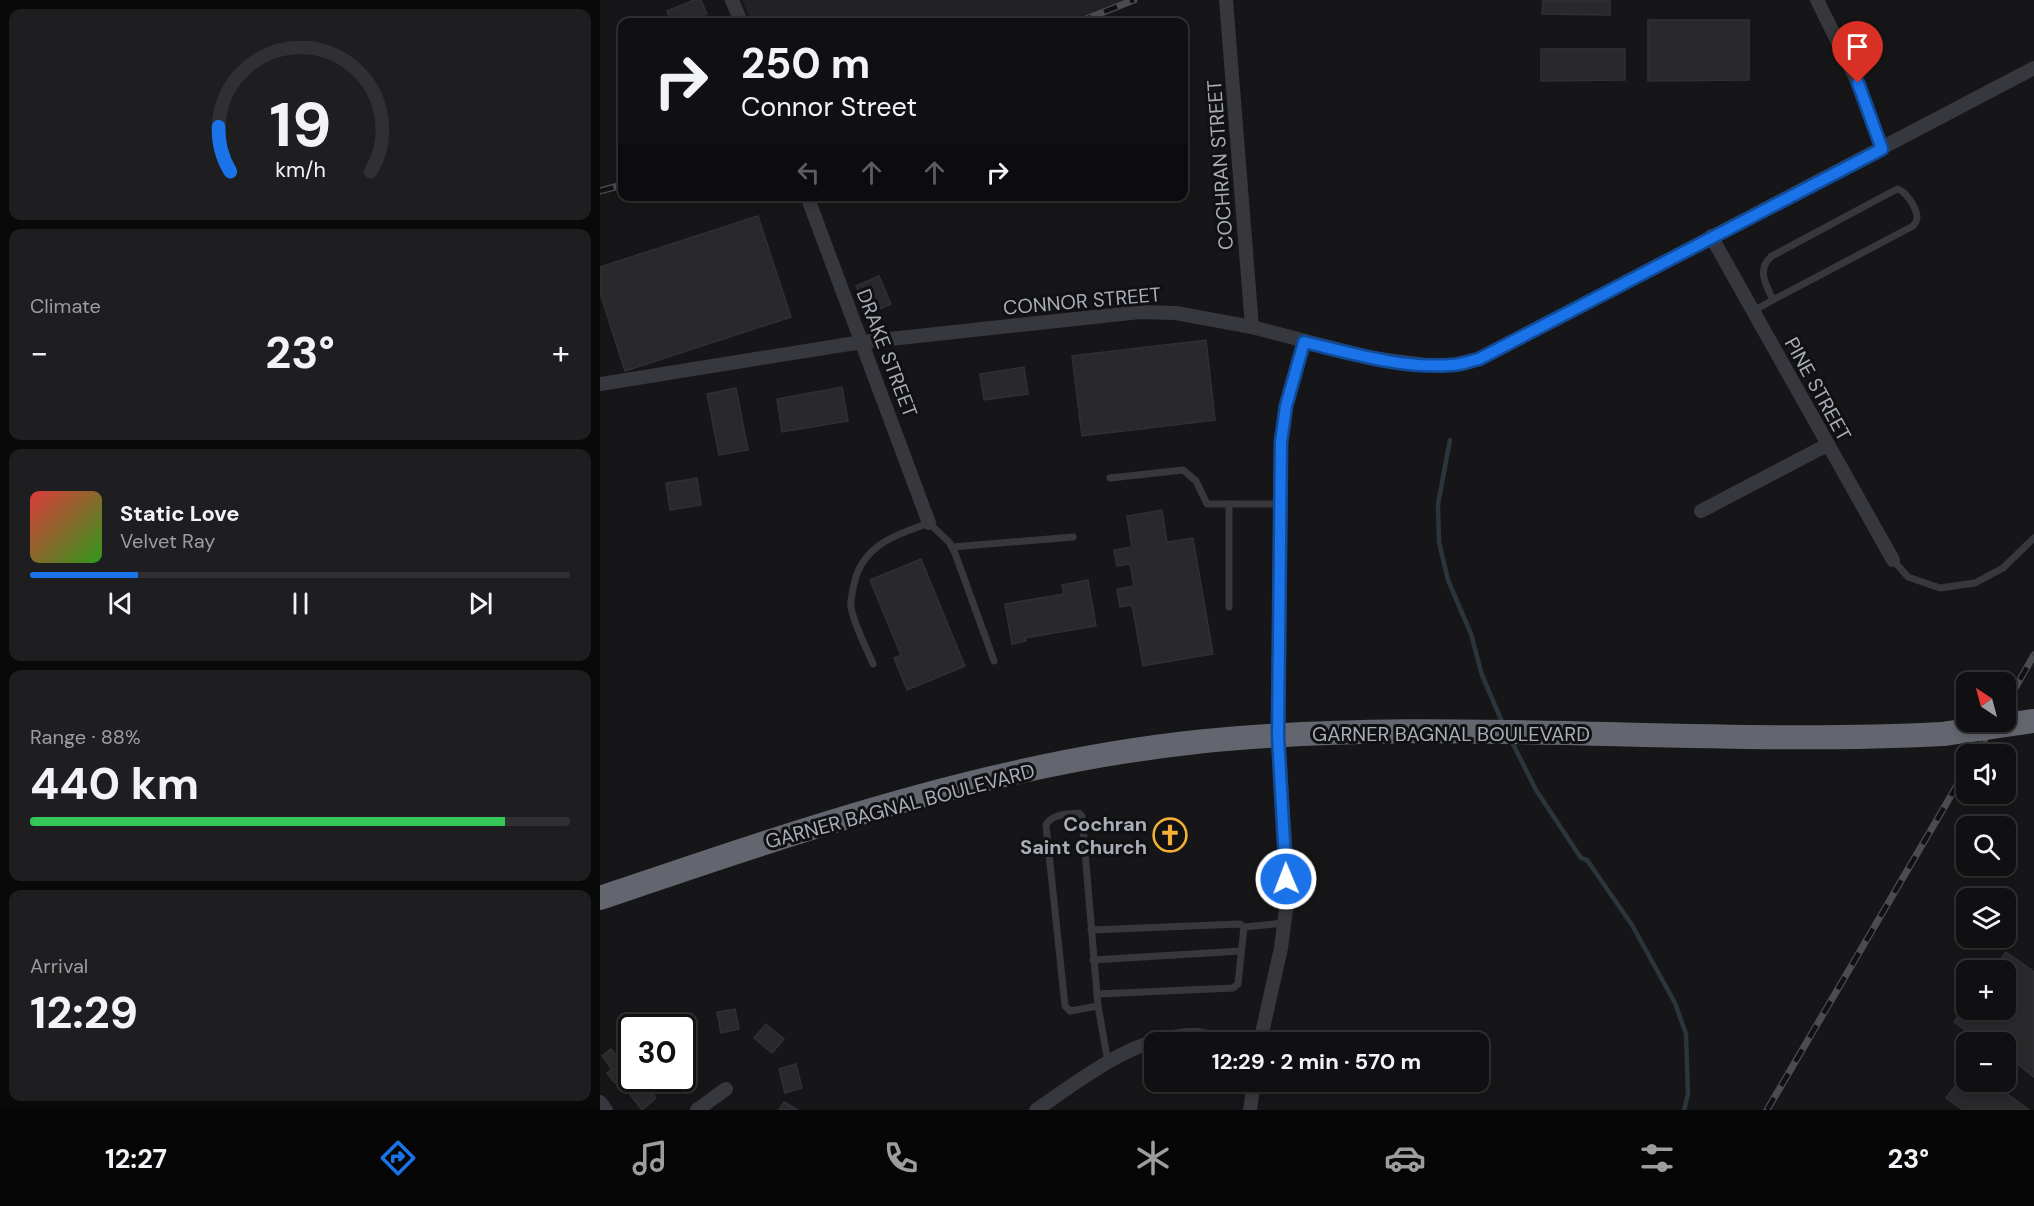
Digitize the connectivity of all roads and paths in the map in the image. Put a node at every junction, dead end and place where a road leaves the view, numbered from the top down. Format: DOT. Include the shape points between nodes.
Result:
graph roads {
  1 [pos="732,0"];
  2 [pos="1226,0"];
  3 [pos="1817,0"];
  4 [pos="739,18"];
  5 [pos="2034,68"];
  6 [pos="1882,149"];
  7 [pos="809,201"];
  8 [pos="1712,236"];
  9 [pos="1773,300"];
  10 [pos="1753,311"];
  11 [pos="1252,327"];
  12 [pos="862,342"];
  13 [pos="1304,342"];
  14 [pos="600,384"];
  15 [pos="1827,445"];
  16 [pos="1110,478"];
  17 [pos="1229,504"];
  18 [pos="1281,504"];
  19 [pos="1701,511"];
  20 [pos="929,523"];
  21 [pos="1073,537"];
  22 [pos="2034,538"];
  23 [pos="952,547"];
  24 [pos="1893,560"];
  25 [pos="1229,607"];
  26 [pos="994,661"];
  27 [pos="873,664"];
  28 [pos="2034,721"];
  29 [pos="1278,736"];
  30 [pos="600,898"];
  31 [pos="1284,922"];
  32 [pos="1244,927"];
  33 [pos="1091,930"];
  34 [pos="1241,951"];
  35 [pos="1093,960"];
  36 [pos="1098,994"];
  37 [pos="1098,1006"];
  38 [pos="1262,1032"];
  39 [pos="1144,1045"];
  40 [pos="1108,1062"];
  41 [pos="726,1089"];
  42 [pos="1253,1092"];
  43 [pos="600,1102"];
  44 [pos="606,1110"];
  45 [pos="697,1110"];
  46 [pos="1036,1110"];
  47 [pos="1250,1110"];
  1 -- 4 [label="street"];
  2 -- 11 [label="street, COCHRAN STREET"];
  3 -- 6 [label="street" via="1858,83"];
  5 -- 6 [label="street, CONNOR STREET"];
  6 -- 8 [label="street, CONNOR STREET"];
  7 -- 12 [label="street, DRAKE STREET"];
  8 -- 10 [label="street, PINE STREET"];
  8 -- 13 [label="street, CONNOR STREET" via="1479,359 1426,366"];
  9 -- 9 [label="lane" via="1762,278 1772,255 1897,189 1905,192 1917,214 1913,226"];
  9 -- 10 [label="lane"];
  10 -- 15 [label="street, PINE STREET"];
  11 -- 12 [label="street, CONNOR STREET" via="1176,313 1140,312"];
  11 -- 13 [label="street, CONNOR STREET"];
  12 -- 14 [label="street, CONNOR STREET"];
  12 -- 20 [label="street, DRAKE STREET"];
  13 -- 18 [label="street" via="1286,406 1281,442"];
  15 -- 19 [label="street"];
  15 -- 24 [label="street, PINE STREET"];
  16 -- 17 [label="lane" via="1183,470 1196,481 1207,504"];
  17 -- 18 [label="lane"];
  17 -- 25 [label="lane"];
  18 -- 29 [label="street"];
  20 -- 23 [label="lane"];
  20 -- 27 [label="lane" via="877,545 855,578 850,606"];
  21 -- 23 [label="lane"];
  22 -- 24 [label="lane" via="2003,568 1975,583 1940,588 1908,577"];
  23 -- 26 [label="lane"];
  28 -- 29 [label="highway, GARNER BAGNAL BOULEVARD, bridge" via="1942,734 1812,738 1495,731"];
  29 -- 30 [label="highway, GARNER BAGNAL BOULEVARD" via="1116,753 963,784 785,835"];
  29 -- 31 [label="street" via="1286,856"];
  31 -- 32 [label="lane"];
  31 -- 38 [label="street"];
  32 -- 33 [label="lane" via="1240,924"];
  32 -- 34 [label="lane"];
  33 -- 35 [label="lane"];
  33 -- 37 [label="lane" via="1082,816 1079,813 1052,818 1046,825 1065,1006 1070,1011"];
  34 -- 35 [label="lane"];
  34 -- 36 [label="lane" via="1238,984 1233,988"];
  35 -- 36 [label="lane"];
  36 -- 37 [label="lane"];
  37 -- 40 [label="lane"];
  39 -- 40 [label="street"];
  40 -- 46 [label="street"];
  41 -- 45 [label="street"];
  42 -- 47 [label="street"];
  43 -- 44 [label="street"];
}
